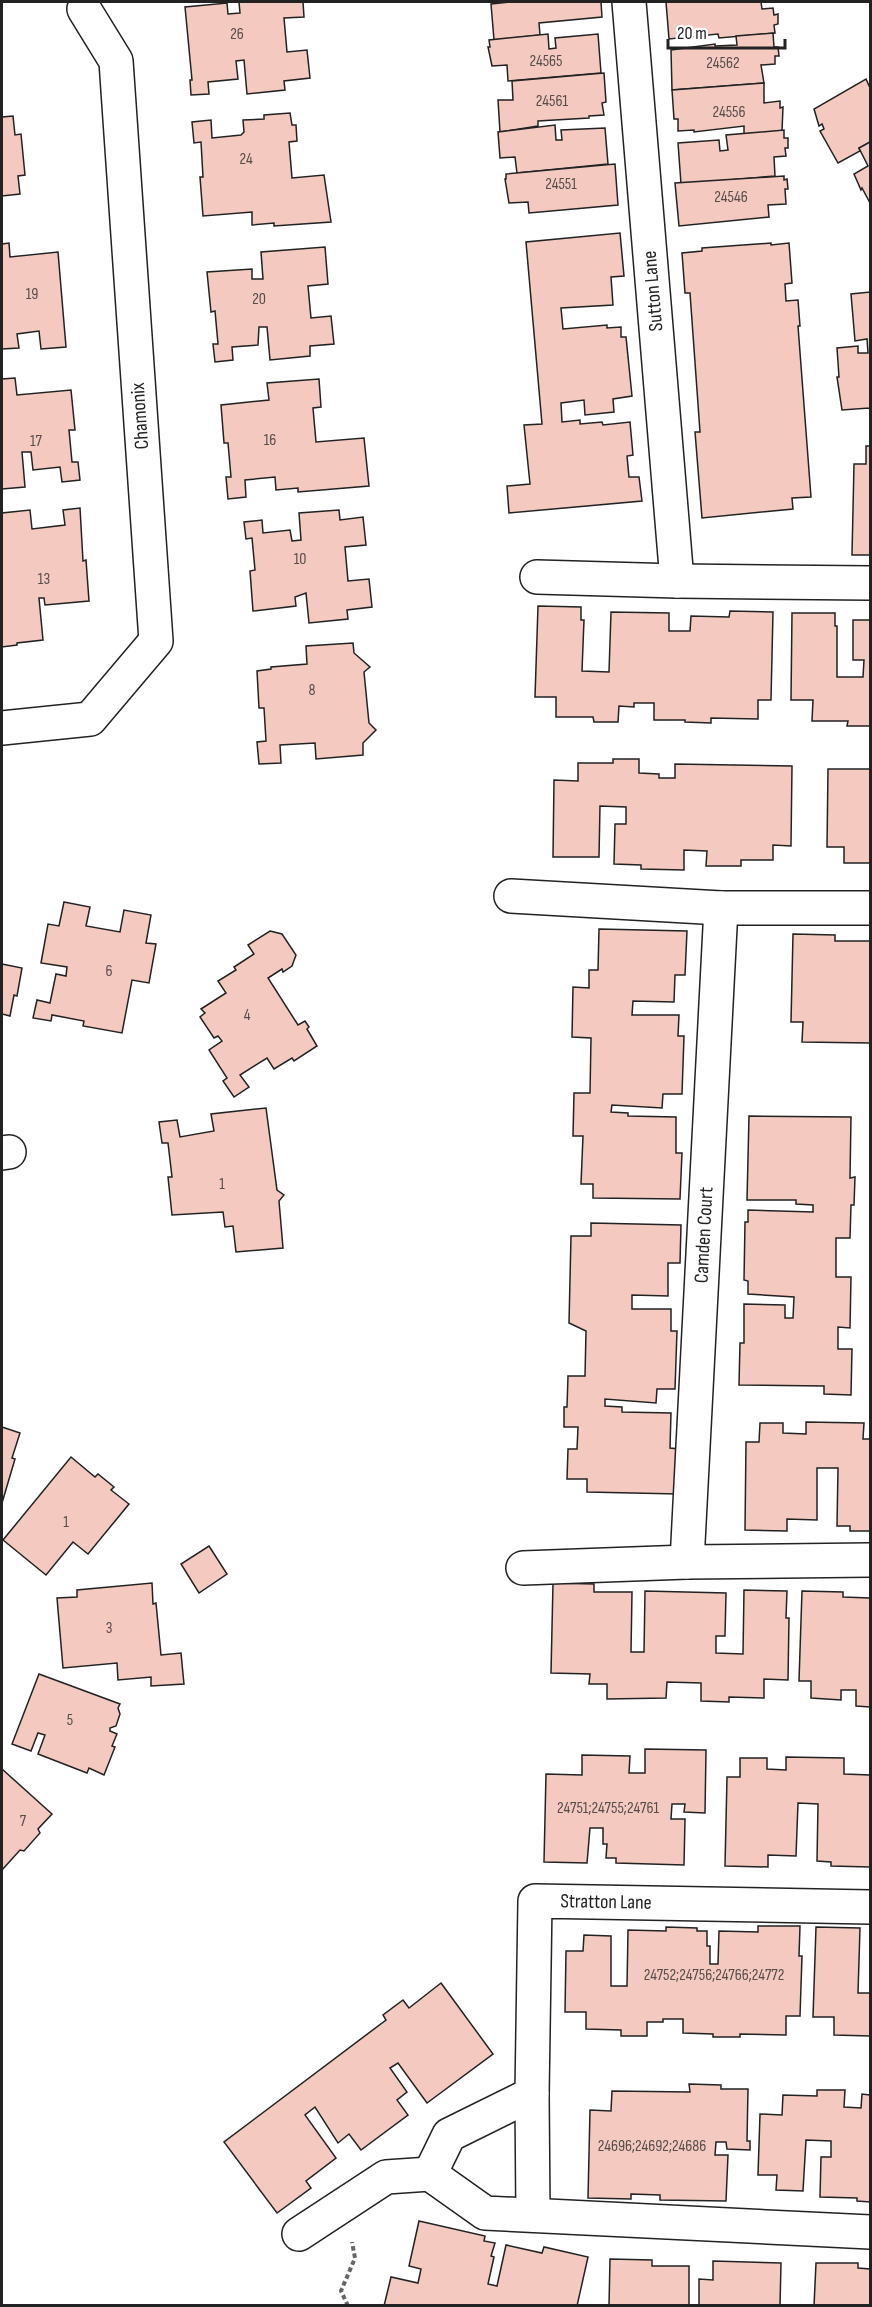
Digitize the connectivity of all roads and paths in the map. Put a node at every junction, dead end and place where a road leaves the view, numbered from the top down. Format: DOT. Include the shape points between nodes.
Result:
graph roads {
  1 [pos="629,2"];
  2 [pos="84,9"];
  3 [pos="537,577"];
  4 [pos="677,581"];
  5 [pos="870,583"];
  6 [pos="2,728"];
  7 [pos="511,896"];
  8 [pos="721,908"];
  9 [pos="870,908"];
  10 [pos="870,1560"];
  11 [pos="687,1562"];
  12 [pos="523,1568"];
  13 [pos="870,1907"];
  14 [pos="532,2094"];
  15 [pos="430,2175"];
  16 [pos="335,2211"];
  17 [pos="533,2215"];
  18 [pos="870,2232"];
  19 [pos="299,2234"];
  20 [pos="348,2306"];
  1 -- 4 [label="street, Sutton Lane"];
  2 -- 6 [label="street, Chamonix" via="116,61 156,641 90,719"];
  3 -- 4 [label="street"];
  4 -- 5 [label="street"];
  7 -- 8 [label="street"];
  8 -- 9 [label="street"];
  8 -- 11 [label="street, Camden Court"];
  10 -- 11 [label="street"];
  11 -- 12 [label="street"];
  13 -- 14 [label="street, Stratton Lane" via="535,1901"];
  14 -- 15 [label="street" via="449,2135"];
  14 -- 17 [label="street, Stratton Lane"];
  15 -- 16 [label="street" via="386,2177"];
  15 -- 17 [label="street" via="485,2213"];
  16 -- 19 [label="street"];
  16 -- 20 [label="path" via="351,2238 355,2258 341,2291"];
  17 -- 18 [label="street"];
}
